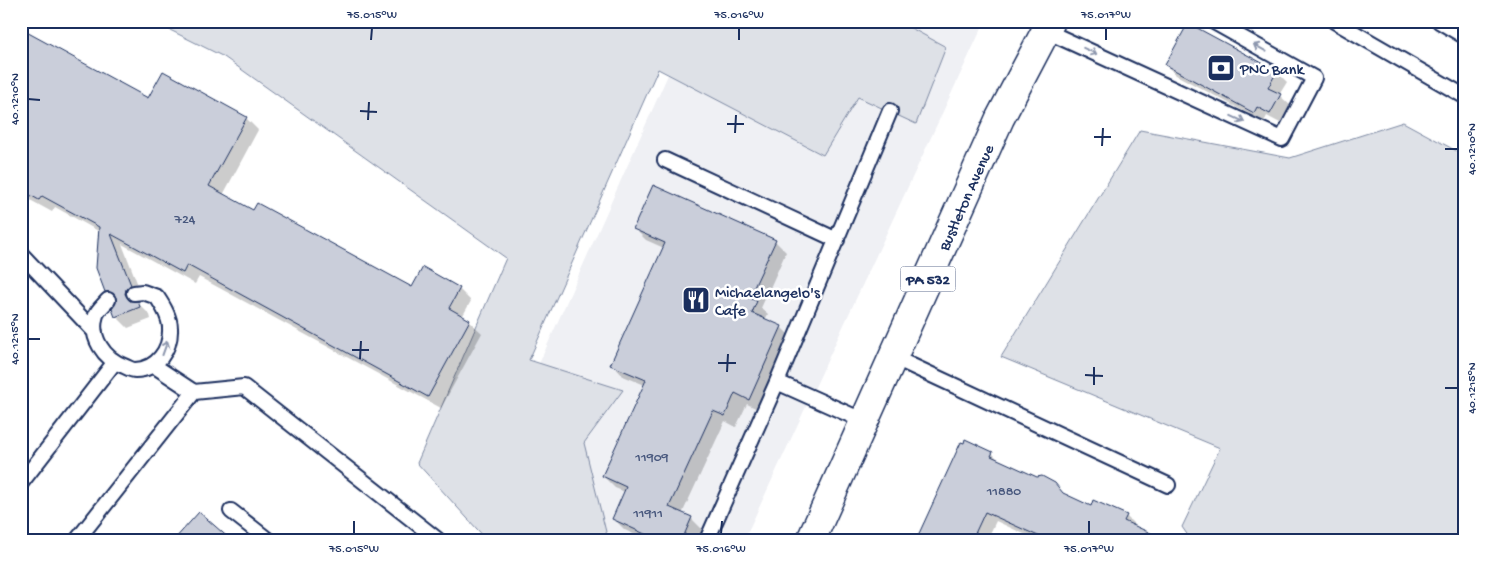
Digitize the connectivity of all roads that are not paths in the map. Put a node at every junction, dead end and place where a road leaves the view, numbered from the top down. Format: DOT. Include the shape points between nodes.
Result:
graph roads {
  1 [pos="1212,21"];
  2 [pos="1334,21"];
  3 [pos="1439,21"];
  4 [pos="1048,26"];
  5 [pos="1464,36"];
  6 [pos="1464,96"];
  7 [pos="890,111"];
  8 [pos="664,160"];
  9 [pos="837,240"];
  10 [pos="21,254"];
  11 [pos="134,292"];
  12 [pos="108,300"];
  13 [pos="95,332"];
  14 [pos="893,357"];
  15 [pos="114,363"];
  16 [pos="153,365"];
  17 [pos="777,382"];
  18 [pos="194,392"];
  19 [pos="864,421"];
  20 [pos="21,483"];
  21 [pos="1168,485"];
  22 [pos="231,511"];
  23 [pos="77,540"];
  24 [pos="268,540"];
  25 [pos="438,540"];
  26 [pos="707,540"];
  27 [pos="811,540"];
  4 -- 1 [label="lane, one-way" via="1282,139 1314,78"];
  2 -- 6 [label="lane"];
  3 -- 5 [label="lane"];
  4 -- 14 [label="main road, Bustleton Avenue / PA 532" via="1000,118"];
  7 -- 9 [label="lane"];
  8 -- 9 [label="lane"];
  9 -- 17 [label="lane"];
  10 -- 13 [label="lane"];
  16 -- 11 [label="lane, one-way" via="166,352 170,329 167,314 157,297"];
  12 -- 13 [label="lane" via="96,314"];
  13 -- 15 [label="lane" via="100,349"];
  14 -- 19 [label="main road, Bustleton Avenue / PA 532"];
  14 -- 21 [label="lane"];
  15 -- 16 [label="lane" via="134,370"];
  15 -- 20 [label="lane"];
  16 -- 18 [label="lane"];
  17 -- 19 [label="lane"];
  17 -- 26 [label="lane"];
  18 -- 23 [label="lane"];
  18 -- 25 [label="lane" via="244,387"];
  19 -- 27 [label="main road, Bustleton Avenue / PA 532"];
  22 -- 24 [label="lane"];
}
